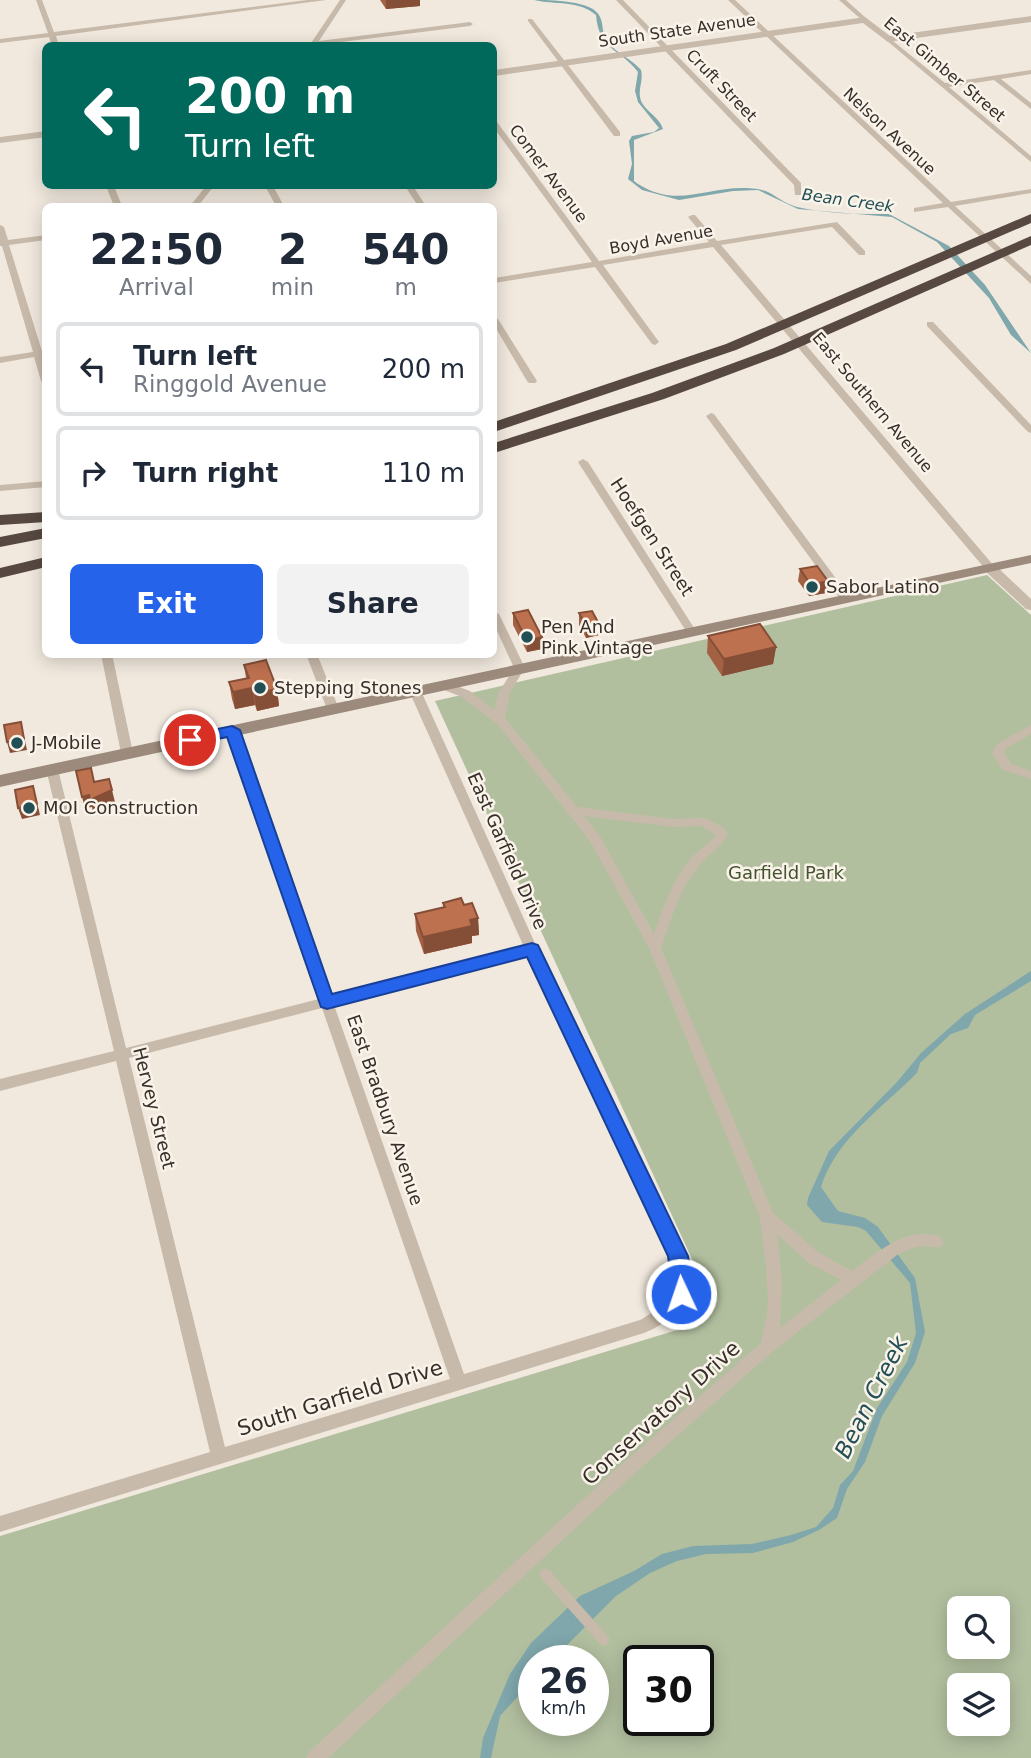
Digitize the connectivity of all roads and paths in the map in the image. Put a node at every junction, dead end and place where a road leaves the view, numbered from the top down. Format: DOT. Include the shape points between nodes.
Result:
graph roads {
  1 [pos="39,0"];
  2 [pos="324,0"];
  3 [pos="343,0"];
  4 [pos="620,0"];
  5 [pos="731,0"];
  6 [pos="842,0"];
  7 [pos="530,19"];
  8 [pos="1031,19"];
  9 [pos="865,20"];
  10 [pos="470,24"];
  11 [pos="52,34"];
  12 [pos="767,34"];
  13 [pos="888,39"];
  14 [pos="0,41"];
  15 [pos="55,42"];
  16 [pos="315,42"];
  17 [pos="335,42"];
  18 [pos="665,48"];
  19 [pos="564,62"];
  20 [pos="1031,72"];
  21 [pos="497,73"];
  22 [pos="995,77"];
  23 [pos="942,86"];
  24 [pos="1031,107"];
  25 [pos="497,128"];
  26 [pos="618,134"];
  27 [pos="42,135"];
  28 [pos="0,140"];
  29 [pos="1031,160"];
  30 [pos="1031,191"];
  31 [pos="798,193"];
  32 [pos="949,205"];
  33 [pos="916,211"];
  34 [pos="692,217"];
  35 [pos="1031,218"];
  36 [pos="0,228"];
  37 [pos="42,238"];
  38 [pos="1025,242"];
  39 [pos="2,244"];
  40 [pos="715,244"];
  41 [pos="862,253"];
  42 [pos="598,264"];
  43 [pos="497,281"];
  44 [pos="1031,281"];
  45 [pos="497,324"];
  46 [pos="930,324"];
  47 [pos="655,342"];
  48 [pos="37,354"];
  49 [pos="0,360"];
  50 [pos="42,369"];
  51 [pos="533,381"];
  52 [pos="711,416"];
  53 [pos="497,426"];
  54 [pos="1031,430"];
  55 [pos="497,447"];
  56 [pos="583,461"];
  57 [pos="42,484"];
  58 [pos="0,488"];
  59 [pos="42,517"];
  60 [pos="0,520"];
  61 [pos="42,534"];
  62 [pos="0,542"];
  63 [pos="42,556"];
  64 [pos="1031,559"];
  65 [pos="42,563"];
  66 [pos="0,564"];
  67 [pos="990,568"];
  68 [pos="0,573"];
  69 [pos="845,598"];
  70 [pos="1031,606"];
  71 [pos="497,620"];
  72 [pos="691,631"];
  73 [pos="107,658"];
  74 [pos="313,658"];
  75 [pos="520,668"];
  76 [pos="443,685"];
  77 [pos="415,691"];
  78 [pos="333,709"];
  79 [pos="499,719"];
  80 [pos="1031,729"];
  81 [pos="232,730"];
  82 [pos="127,753"];
  83 [pos="52,769"];
  84 [pos="1031,775"];
  85 [pos="0,781"];
  86 [pos="575,811"];
  87 [pos="655,948"];
  88 [pos="532,950"];
  89 [pos="327,1002"];
  90 [pos="121,1054"];
  91 [pos="0,1085"];
  92 [pos="767,1217"];
  93 [pos="936,1242"];
  94 [pos="907,1243"];
  95 [pos="853,1279"];
  96 [pos="681,1294"];
  97 [pos="767,1347"];
  98 [pos="459,1383"];
  99 [pos="219,1456"];
  100 [pos="0,1524"];
  101 [pos="545,1574"];
  102 [pos="604,1640"];
  103 [pos="315,1758"];
  1 -- 11 [label="street"];
  2 -- 11 [label="street"];
  3 -- 16 [label="street"];
  4 -- 18 [label="street, Cruft Street"];
  5 -- 12 [label="street, Nelson Avenue"];
  6 -- 9 [label="street, East Gimber Street"];
  7 -- 19 [label="street"];
  8 -- 13 [label="street"];
  9 -- 12 [label="street, South State Avenue"];
  9 -- 13 [label="street, East Gimber Street"];
  10 -- 17 [label="street"];
  11 -- 14 [label="street"];
  11 -- 15 [label="street"];
  12 -- 18 [label="street, South State Avenue"];
  12 -- 32 [label="street, Nelson Avenue"];
  13 -- 23 [label="street, East Gimber Street"];
  18 -- 19 [label="street, South State Avenue"];
  18 -- 31 [label="street, Cruft Street" via="798,185"];
  19 -- 21 [label="street, South State Avenue"];
  19 -- 26 [label="street"];
  20 -- 22 [label="street"];
  22 -- 23 [label="street"];
  22 -- 24 [label="street"];
  23 -- 29 [label="street, East Gimber Street"];
  25 -- 42 [label="street, Comer Avenue"];
  27 -- 28 [label="street"];
  30 -- 32 [label="street"];
  32 -- 33 [label="street"];
  32 -- 44 [label="street, Nelson Avenue"];
  34 -- 40 [label="street, East Southern Avenue"];
  35 -- 53 [label="highway" via="765,334 648,378"];
  36 -- 39 [label="street"];
  37 -- 39 [label="street"];
  38 -- 55 [label="highway" via="779,351 658,396"];
  39 -- 48 [label="street"];
  40 -- 41 [label="street, Boyd Avenue" via="834,224"];
  40 -- 42 [label="street, Boyd Avenue"];
  40 -- 67 [label="street, East Southern Avenue"];
  42 -- 43 [label="street, Boyd Avenue"];
  42 -- 47 [label="street, Comer Avenue"];
  45 -- 51 [label="street"];
  46 -- 54 [label="street"];
  48 -- 49 [label="street"];
  48 -- 50 [label="street"];
  52 -- 69 [label="street"];
  56 -- 72 [label="street, Hoefgen Street"];
  57 -- 58 [label="street"];
  59 -- 60 [label="highway"];
  61 -- 62 [label="highway"];
  63 -- 66 [label="highway"];
  64 -- 67 [label="main road"];
  65 -- 68 [label="highway"];
  67 -- 69 [label="main road"];
  67 -- 70 [label="street, East Southern Avenue"];
  69 -- 72 [label="main road"];
  71 -- 75 [label="street"];
  72 -- 75 [label="main road"];
  73 -- 82 [label="street"];
  74 -- 78 [label="street"];
  75 -- 76 [label="main road"];
  75 -- 79 [label="street" via="505,689"];
  76 -- 77 [label="main road"];
  76 -- 79 [label="street, Conservatory Drive" via="466,694"];
  77 -- 78 [label="main road"];
  77 -- 88 [label="street, East Garfield Drive"];
  78 -- 81 [label="main road"];
  79 -- 86 [label="street, Conservatory Drive"];
  80 -- 84 [label="street" via="998,753 1006,767"];
  81 -- 82 [label="main road"];
  81 -- 89 [label="street, East Bradbury Avenue"];
  82 -- 83 [label="main road"];
  83 -- 85 [label="main road"];
  83 -- 90 [label="street, Hervey Street"];
  86 -- 87 [label="street, Conservatory Drive" via="615,872"];
  86 -- 87 [label="street" via="674,823 704,822 722,835 692,864 675,891"];
  87 -- 92 [label="street, Conservatory Drive"];
  88 -- 89 [label="street"];
  88 -- 96 [label="street, East Garfield Drive" via="678,1256"];
  89 -- 90 [label="street"];
  89 -- 98 [label="street, East Bradbury Avenue"];
  90 -- 91 [label="street"];
  90 -- 99 [label="street, Hervey Street"];
  92 -- 95 [label="street" via="814,1258"];
  92 -- 97 [label="street, Conservatory Drive" via="775,1286"];
  93 -- 94 [label="street" via="922,1238"];
  94 -- 95 [label="street"];
  95 -- 97 [label="street"];
  96 -- 98 [label="street, South Garfield Drive" via="665,1313 644,1326"];
  97 -- 103 [label="street, Conservatory Drive"];
  98 -- 99 [label="street, South Garfield Drive"];
  99 -- 100 [label="street, South Garfield Drive"];
  101 -- 102 [label="street"];
}
